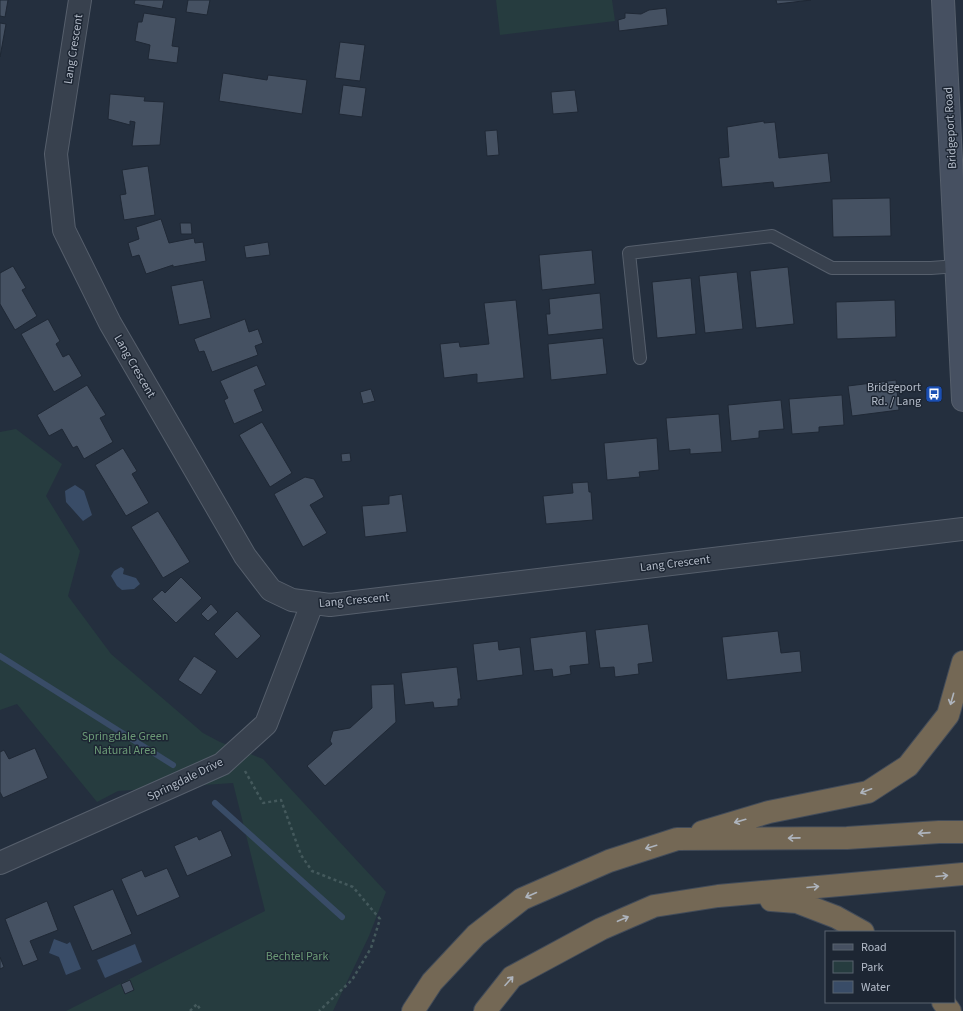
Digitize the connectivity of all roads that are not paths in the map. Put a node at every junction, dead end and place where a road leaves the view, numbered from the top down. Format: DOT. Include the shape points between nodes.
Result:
graph roads {
  1 [pos="80,0"];
  2 [pos="943,0"];
  3 [pos="960,265"];
  4 [pos="640,358"];
  5 [pos="963,400"];
  6 [pos="963,529"];
  7 [pos="312,604"];
  8 [pos="963,662"];
  9 [pos="963,832"];
  10 [pos="677,840"];
  11 [pos="0,863"];
  12 [pos="963,874"];
  13 [pos="718,896"];
  14 [pos="861,931"];
  15 [pos="944,1003"];
  16 [pos="413,1011"];
  17 [pos="485,1011"];
  18 [pos="950,1011"];
  1 -- 7 [label="street, Lang Crescent" via="56,154 64,230 110,323 245,556 271,590 292,600"];
  2 -- 3 [label="main road, Bridgeport Road"];
  3 -- 4 [label="lane" via="931,268 832,268 772,236 630,253"];
  3 -- 5 [label="main road, Bridgeport Road"];
  6 -- 7 [label="street, Lang Crescent" via="330,604"];
  7 -- 11 [label="street, Springdale Drive" via="266,724 222,764"];
  8 -- 10 [label="highway, one-way" via="948,715 908,766 868,792 769,812"];
  9 -- 10 [label="highway, one-way" via="847,838"];
  10 -- 16 [label="highway, one-way" via="609,860 522,899 476,935 432,982"];
  13 -- 12 [label="highway, one-way"];
  13 -- 14 [label="highway" via="796,902 836,916"];
  17 -- 13 [label="highway, one-way" via="512,977 601,929 654,906"];
  15 -- 18 [label="highway"];
}
